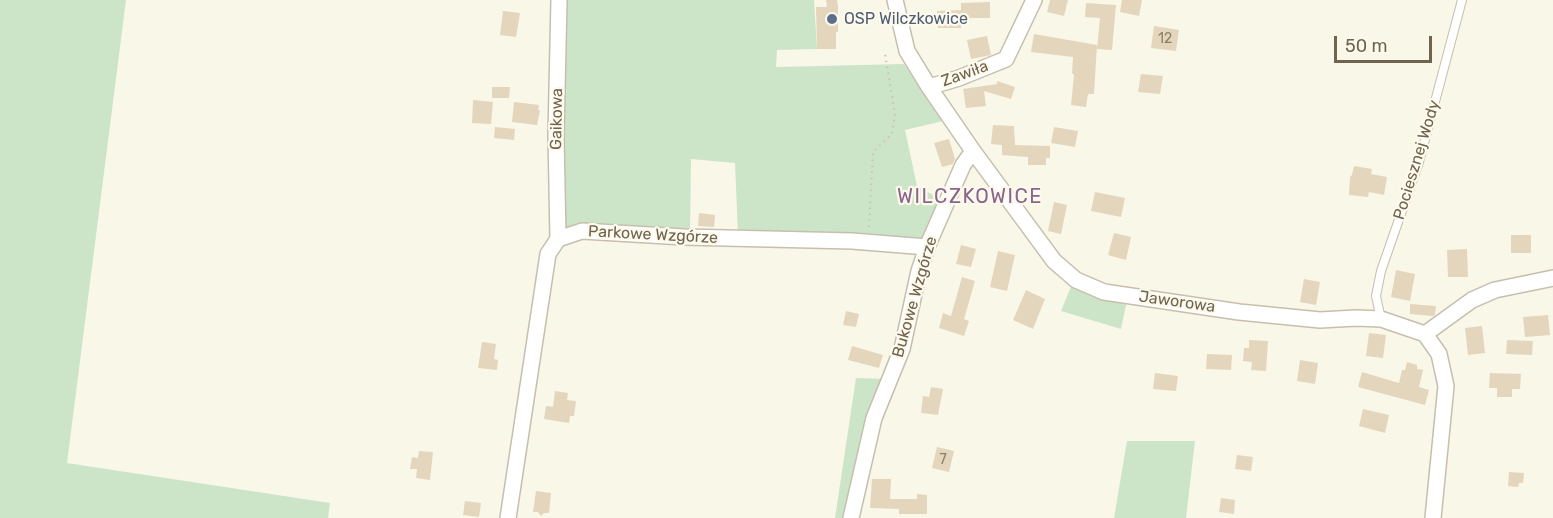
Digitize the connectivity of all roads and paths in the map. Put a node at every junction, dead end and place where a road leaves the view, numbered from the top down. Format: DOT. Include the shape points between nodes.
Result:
graph roads {
  1 [pos="560,0"];
  2 [pos="895,0"];
  3 [pos="1034,0"];
  4 [pos="1462,0"];
  5 [pos="885,54"];
  6 [pos="929,87"];
  7 [pos="973,151"];
  8 [pos="558,239"];
  9 [pos="868,243"];
  10 [pos="927,247"];
  11 [pos="1553,278"];
  12 [pos="1381,319"];
  13 [pos="1425,334"];
  14 [pos="508,518"];
  15 [pos="851,518"];
  16 [pos="1433,518"];
  1 -- 8 [label="street, Gaikowa"];
  2 -- 6 [label="street, Jaworowa" via="908,51"];
  3 -- 6 [label="street, Zawiła" via="1006,59"];
  4 -- 12 [label="lane, Pociesznej Wody" via="1419,162 1382,271 1376,296"];
  5 -- 9 [label="path" via="895,114 892,134 873,152"];
  6 -- 7 [label="street, Jaworowa"];
  7 -- 10 [label="street, Bukowe Wzgórze"];
  7 -- 12 [label="street, Jaworowa" via="1054,261 1076,280 1104,292 1320,320"];
  8 -- 9 [label="street, Parkowe Wzgórze" via="582,231"];
  8 -- 14 [label="street" via="548,254"];
  9 -- 10 [label="street, Parkowe Wzgórze"];
  10 -- 15 [label="street, Bukowe Wzgórze" via="902,349 874,418"];
  11 -- 13 [label="street" via="1495,290 1472,300"];
  12 -- 13 [label="street, Jaworowa"];
  13 -- 16 [label="street" via="1439,354 1446,386"];
}
